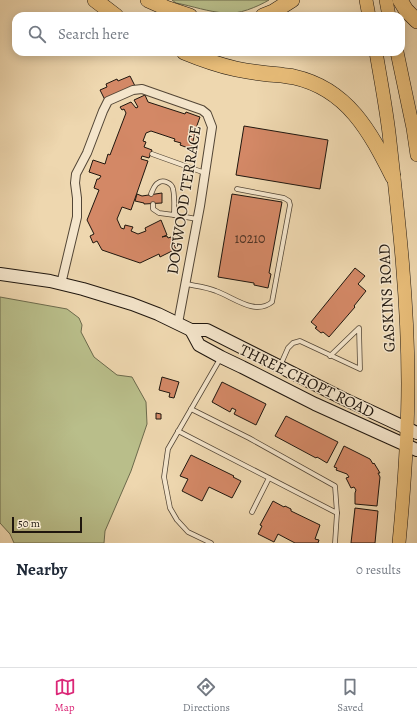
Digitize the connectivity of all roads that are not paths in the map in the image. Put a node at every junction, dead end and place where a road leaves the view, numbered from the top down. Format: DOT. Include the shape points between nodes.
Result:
graph roads {
  1 [pos="95,0"];
  2 [pos="148,0"];
  3 [pos="292,0"];
  4 [pos="366,0"];
  5 [pos="386,0"];
  6 [pos="400,0"];
  7 [pos="111,12"];
  8 [pos="178,12"];
  9 [pos="272,12"];
  10 [pos="368,12"];
  11 [pos="388,12"];
  12 [pos="417,21"];
  13 [pos="196,56"];
  14 [pos="377,56"];
  15 [pos="398,56"];
  16 [pos="152,154"];
  17 [pos="417,155"];
  18 [pos="205,173"];
  19 [pos="393,176"];
  20 [pos="237,189"];
  21 [pos="151,194"];
  22 [pos="153,204"];
  23 [pos="174,215"];
  24 [pos="197,219"];
  25 [pos="0,274"];
  26 [pos="61,284"];
  27 [pos="185,284"];
  28 [pos="178,324"];
  29 [pos="191,330"];
  30 [pos="330,356"];
  31 [pos="221,357"];
  32 [pos="280,366"];
  33 [pos="191,409"];
  34 [pos="412,430"];
  35 [pos="178,431"];
  36 [pos="411,448"];
  37 [pos="269,478"];
  38 [pos="252,512"];
  39 [pos="337,513"];
  40 [pos="211,543"];
  41 [pos="335,543"];
  42 [pos="399,543"];
  1 -- 7 [label="highway"];
  2 -- 8 [label="highway"];
  3 -- 9 [label="highway"];
  4 -- 10 [label="main road"];
  5 -- 11 [label="main road"];
  6 -- 12 [label="highway"];
  13 -- 19 [label="highway" via="237,69 293,76 322,88 361,120"];
  14 -- 19 [label="main road, GASKINS ROAD"];
  15 -- 17 [label="main road"];
  16 -- 18 [label="lane"];
  18 -- 24 [label="street, DOGWOOD TERRACE"];
  18 -- 26 [label="street, DOGWOOD TERRACE" via="212,127 207,114 202,110 142,89 133,90 108,101 76,174 77,216"];
  19 -- 34 [label="main road, GASKINS ROAD" via="403,257"];
  20 -- 27 [label="lane" via="289,201 272,302 263,307 243,304 216,290"];
  21 -- 23 [label="lane" via="158,182 165,181 170,184 173,188"];
  22 -- 23 [label="lane" via="153,209 159,213"];
  23 -- 24 [label="lane"];
  24 -- 27 [label="street, DOGWOOD TERRACE"];
  25 -- 26 [label="main road, THREE CHOPT ROAD"];
  26 -- 28 [label="main road, THREE CHOPT ROAD" via="109,296"];
  27 -- 28 [label="street, DOGWOOD TERRACE"];
  28 -- 29 [label="main road, THREE CHOPT ROAD"];
  29 -- 31 [label="main road, THREE CHOPT ROAD" via="199,345"];
  29 -- 32 [label="main road, THREE CHOPT ROAD" via="207,330"];
  30 -- 30 [label="lane" via="360,369 359,328 354,333"];
  30 -- 32 [label="lane" via="300,341 288,348"];
  31 -- 33 [label="lane"];
  31 -- 36 [label="main road, THREE CHOPT ROAD"];
  32 -- 34 [label="main road, THREE CHOPT ROAD"];
  33 -- 35 [label="lane"];
  33 -- 39 [label="lane" via="335,486"];
  34 -- 36 [label="main road, GASKINS ROAD"];
  35 -- 37 [label="lane"];
  35 -- 40 [label="lane" via="168,449 164,477 170,508 188,532"];
  36 -- 42 [label="main road, GASKINS ROAD" via="405,473"];
  37 -- 38 [label="lane"];
  37 -- 39 [label="lane"];
  39 -- 41 [label="lane"];
}
